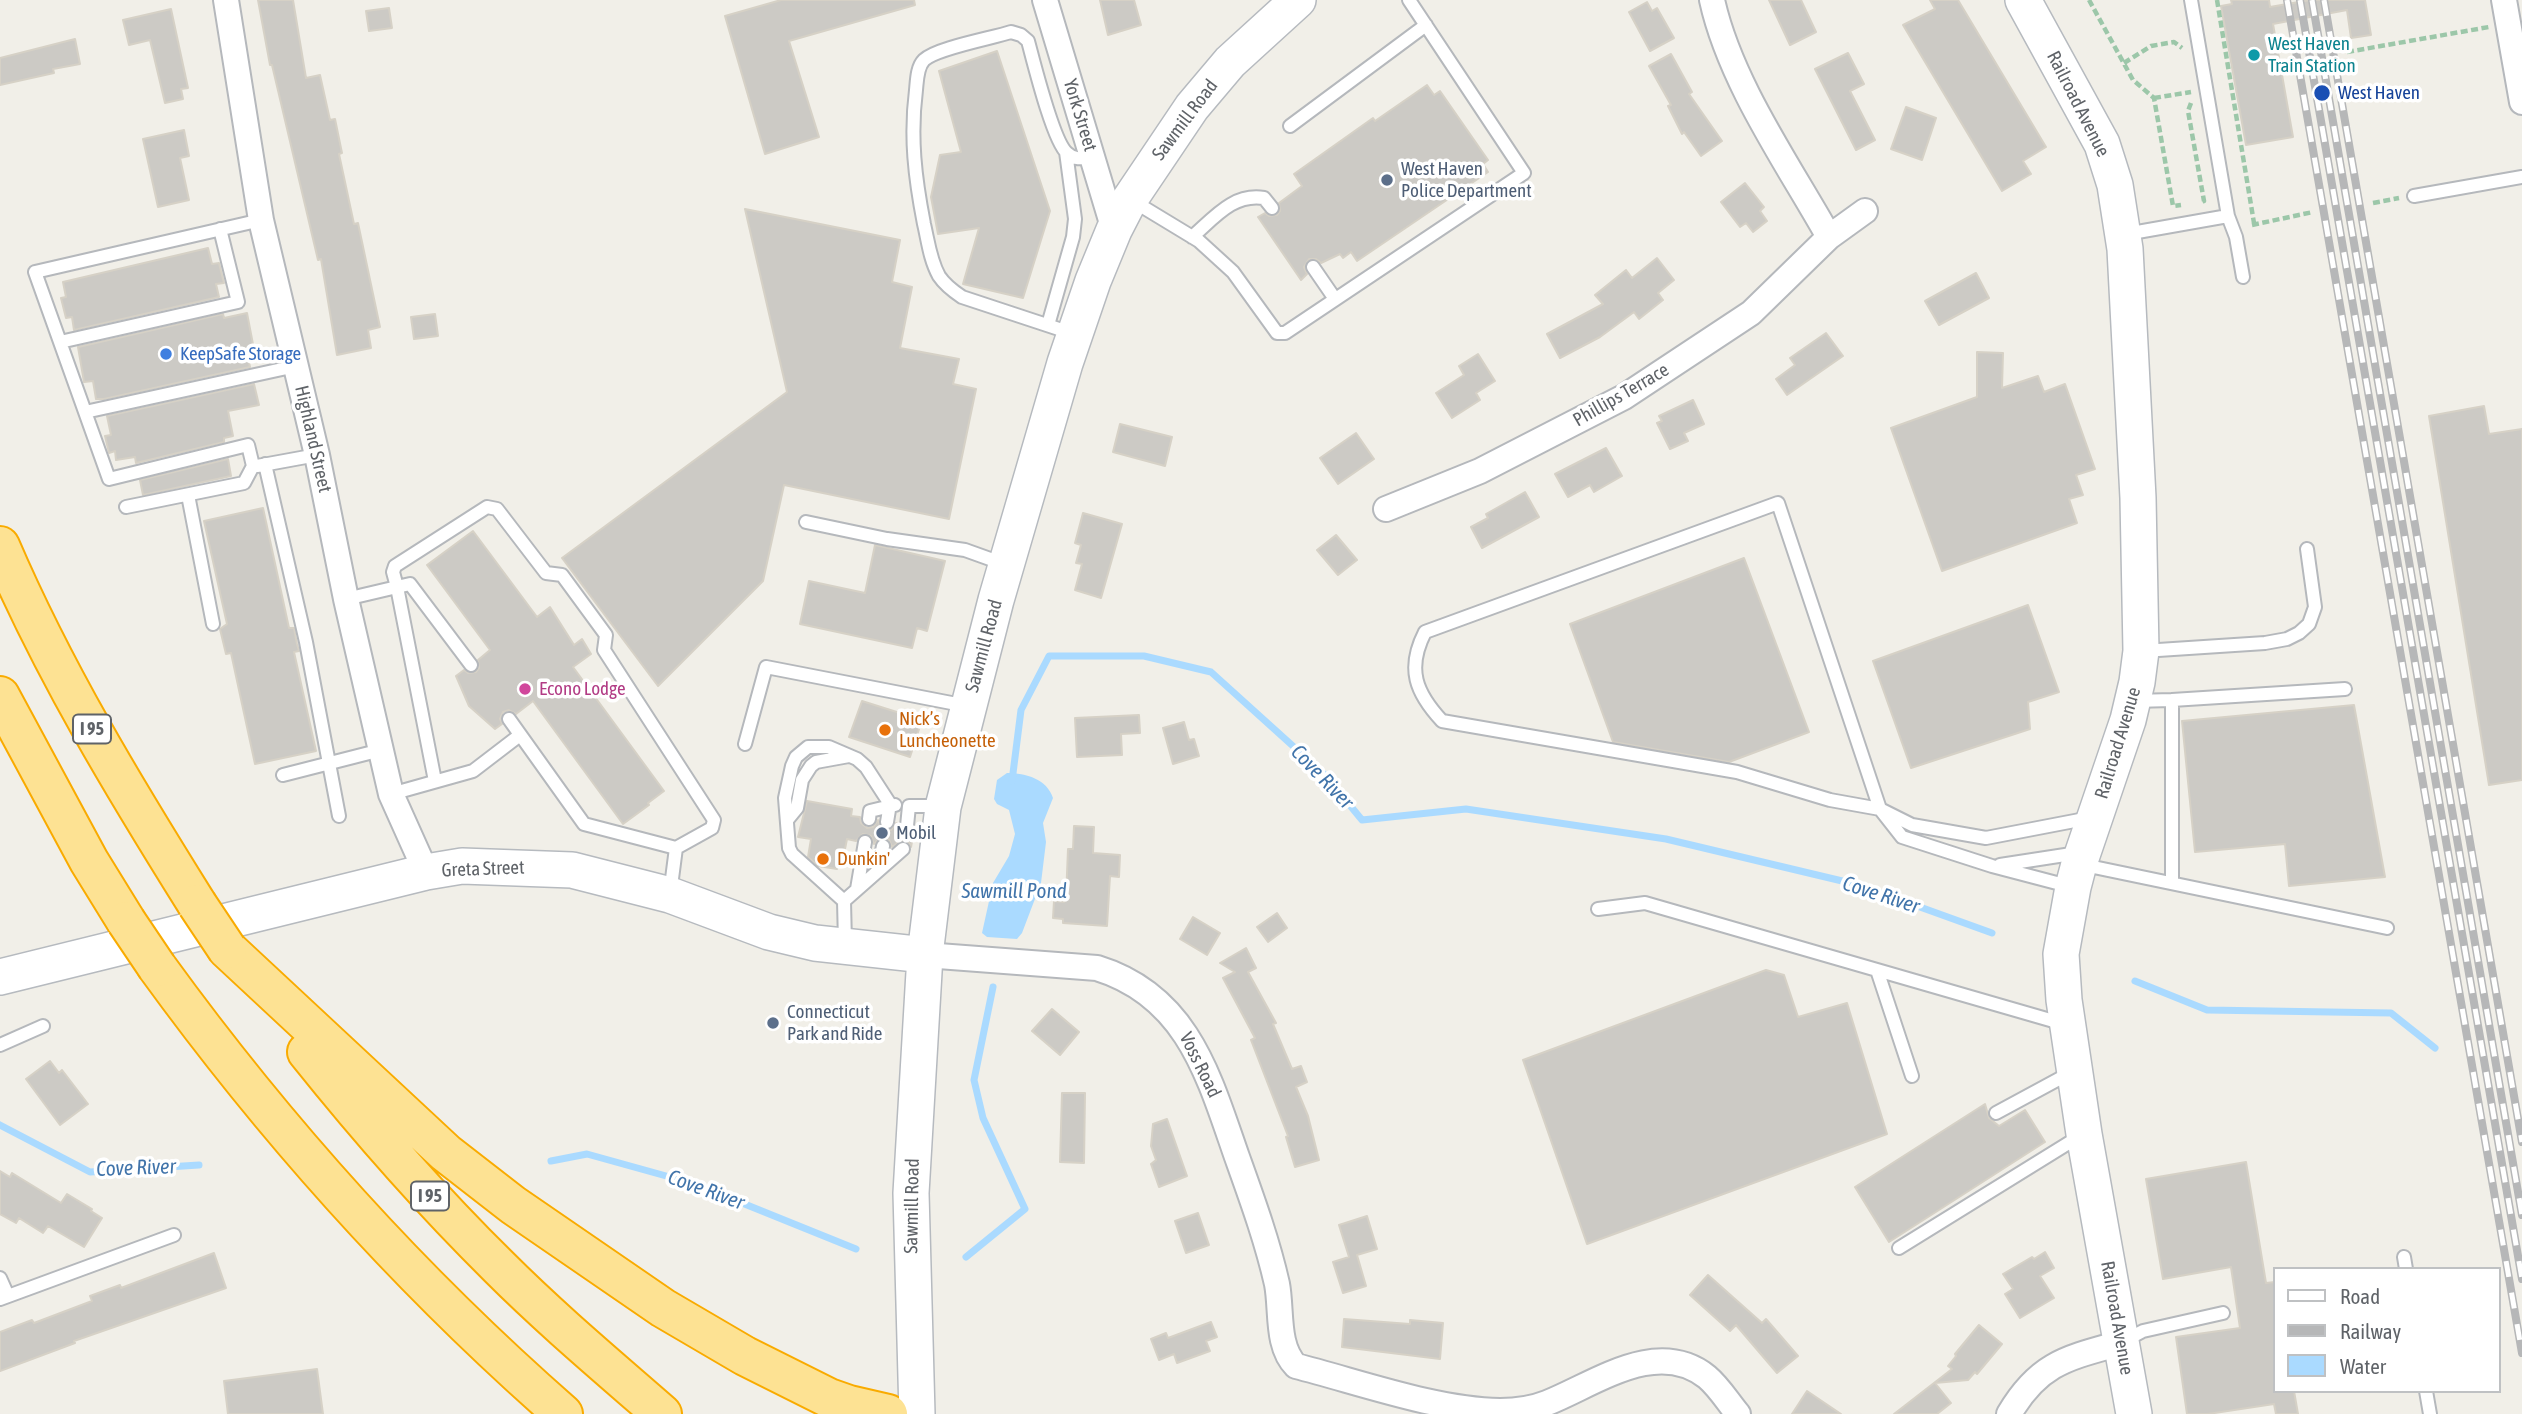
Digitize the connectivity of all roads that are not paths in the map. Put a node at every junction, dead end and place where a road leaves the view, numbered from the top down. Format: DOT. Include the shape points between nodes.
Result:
graph roads {
  1 [pos="226,0"];
  2 [pos="1045,0"];
  3 [pos="1298,0"];
  4 [pos="1409,0"];
  5 [pos="1712,0"];
  6 [pos="2023,0"];
  7 [pos="2191,0"];
  8 [pos="2504,0"];
  9 [pos="1426,26"];
  10 [pos="2522,102"];
  11 [pos="1290,126"];
  12 [pos="1066,152"];
  13 [pos="1092,156"];
  14 [pos="2522,177"];
  15 [pos="2414,196"];
  16 [pos="1130,199"];
  17 [pos="1272,208"];
  18 [pos="1865,211"];
  19 [pos="2228,216"];
  20 [pos="261,220"];
  21 [pos="220,229"];
  22 [pos="1114,230"];
  23 [pos="2124,235"];
  24 [pos="1192,237"];
  25 [pos="1829,237"];
  26 [pos="1313,267"];
  27 [pos="2243,277"];
  28 [pos="1335,299"];
  29 [pos="1061,330"];
  30 [pos="60,342"];
  31 [pos="296,366"];
  32 [pos="85,412"];
  33 [pos="317,455"];
  34 [pos="259,465"];
  35 [pos="188,495"];
  36 [pos="126,508"];
  37 [pos="1386,509"];
  38 [pos="806,522"];
  39 [pos="0,546"];
  40 [pos="2307,549"];
  41 [pos="1007,565"];
  42 [pos="397,587"];
  43 [pos="346,599"];
  44 [pos="213,624"];
  45 [pos="2141,651"];
  46 [pos="471,665"];
  47 [pos="2345,689"];
  48 [pos="0,696"];
  49 [pos="2172,700"];
  50 [pos="2133,701"];
  51 [pos="967,706"];
  52 [pos="509,719"];
  53 [pos="520,735"];
  54 [pos="745,744"];
  55 [pos="381,750"];
  56 [pos="329,763"];
  57 [pos="283,775"];
  58 [pos="435,781"];
  59 [pos="391,794"];
  60 [pos="890,804"];
  61 [pos="909,806"];
  62 [pos="943,807"];
  63 [pos="1880,809"];
  64 [pos="339,816"];
  65 [pos="2095,817"];
  66 [pos="869,819"];
  67 [pos="887,822"];
  68 [pos="907,825"];
  69 [pos="865,842"];
  70 [pos="883,846"];
  71 [pos="677,848"];
  72 [pos="903,849"];
  73 [pos="1992,866"];
  74 [pos="2078,868"];
  75 [pos="878,870"];
  76 [pos="426,872"];
  77 [pos="2172,882"];
  78 [pos="857,889"];
  79 [pos="670,895"];
  80 [pos="844,901"];
  81 [pos="1598,909"];
  82 [pos="2387,928"];
  83 [pos="845,947"];
  84 [pos="228,949"];
  85 [pos="925,955"];
  86 [pos="1877,970"];
  87 [pos="0,977"];
  88 [pos="2068,1025"];
  89 [pos="43,1026"];
  90 [pos="0,1045"];
  91 [pos="2075,1071"];
  92 [pos="1912,1076"];
  93 [pos="1996,1112"];
  94 [pos="2084,1134"];
  95 [pos="174,1236"];
  96 [pos="1899,1248"];
  97 [pos="0,1278"];
  98 [pos="4,1297"];
  99 [pos="2222,1313"];
  100 [pos="2121,1343"];
  101 [pos="2426,1393"];
  102 [pos="563,1414"];
  103 [pos="662,1414"];
  104 [pos="888,1414"];
  105 [pos="917,1414"];
  106 [pos="1738,1414"];
  107 [pos="2009,1414"];
  108 [pos="2133,1414"];
  109 [pos="2430,1414"];
  1 -- 20 [label="street, Highland Street"];
  2 -- 13 [label="street, York Street"];
  3 -- 16 [label="street, Sawmill Road" via="1230,62 1199,98"];
  4 -- 9 [label="lane"];
  5 -- 25 [label="street" via="1732,61"];
  6 -- 23 [label="street, Railroad Avenue" via="2102,144"];
  7 -- 19 [label="lane"];
  8 -- 10 [label="street"];
  9 -- 11 [label="lane"];
  9 -- 28 [label="lane" via="1524,173"];
  12 -- 13 [label="lane" via="1081,159"];
  12 -- 29 [label="lane" via="1075,219"];
  12 -- 29 [label="lane" via="1059,144 1028,41 1021,34 1011,32 944,51 925,58 919,66 912,147 931,257 939,275 962,297"];
  13 -- 22 [label="street, York Street"];
  14 -- 15 [label="lane"];
  16 -- 22 [label="street, Sawmill Road"];
  16 -- 24 [label="lane"];
  17 -- 24 [label="lane" via="1264,198 1243,197"];
  18 -- 25 [label="street, Phillips Terrace"];
  19 -- 23 [label="lane"];
  19 -- 27 [label="lane"];
  20 -- 21 [label="lane"];
  20 -- 31 [label="street, Highland Street"];
  21 -- 30 [label="lane" via="239,302"];
  21 -- 30 [label="lane" via="35,272"];
  22 -- 29 [label="street, Sawmill Road"];
  23 -- 45 [label="street, Railroad Avenue"];
  24 -- 28 [label="lane" via="1233,272 1278,333"];
  25 -- 37 [label="street, Phillips Terrace" via="1751,313 1624,397 1480,471"];
  26 -- 28 [label="lane"];
  29 -- 41 [label="street, Sawmill Road"];
  30 -- 32 [label="lane"];
  31 -- 32 [label="lane"];
  31 -- 33 [label="street, Highland Street"];
  32 -- 34 [label="lane" via="109,479 248,445"];
  33 -- 34 [label="lane"];
  33 -- 43 [label="street, Highland Street"];
  34 -- 35 [label="lane" via="244,483"];
  34 -- 56 [label="lane" via="306,642"];
  35 -- 36 [label="lane"];
  35 -- 44 [label="lane"];
  38 -- 41 [label="lane" via="965,550"];
  39 -- 84 [label="highway, I 95, bridge" via="72,694"];
  40 -- 45 [label="lane" via="2315,607 2309,624 2294,636 2265,643"];
  41 -- 51 [label="street, Sawmill Road"];
  42 -- 43 [label="lane"];
  42 -- 46 [label="lane" via="410,584"];
  42 -- 58 [label="lane"];
  42 -- 71 [label="lane" via="395,566 487,507 496,509 546,573 562,575 606,635 604,650 714,820 712,828"];
  43 -- 55 [label="street, Highland Street"];
  45 -- 50 [label="street, Railroad Avenue"];
  47 -- 49 [label="lane"];
  48 -- 102 [label="highway, bridge" via="89,861 127,921 250,1090 354,1210 465,1325"];
  49 -- 50 [label="lane"];
  49 -- 77 [label="lane"];
  50 -- 65 [label="street, Railroad Avenue"];
  51 -- 54 [label="lane" via="766,667"];
  51 -- 62 [label="street, Sawmill Road"];
  52 -- 53 [label="lane"];
  53 -- 58 [label="lane" via="473,771"];
  53 -- 71 [label="lane" via="584,824"];
  55 -- 56 [label="lane"];
  55 -- 59 [label="street, Highland Street"];
  56 -- 57 [label="lane"];
  56 -- 64 [label="lane"];
  58 -- 59 [label="lane"];
  59 -- 76 [label="street, Highland Street"];
  60 -- 61 [label="lane"];
  60 -- 66 [label="lane" via="870,811"];
  60 -- 67 [label="lane"];
  60 -- 80 [label="lane" via="866,767 850,755 829,747 808,747 792,766 785,798 792,854"];
  61 -- 62 [label="lane"];
  61 -- 68 [label="lane"];
  62 -- 85 [label="street, Sawmill Road"];
  63 -- 63 [label="lane" via="1830,800 1737,772 1442,721 1424,702 1415,674 1416,649 1425,632 1779,503"];
  63 -- 65 [label="lane" via="1912,825 1986,838"];
  63 -- 73 [label="lane" via="1902,837"];
  65 -- 74 [label="street, Railroad Avenue"];
  69 -- 78 [label="lane"];
  70 -- 75 [label="lane"];
  71 -- 79 [label="lane"];
  72 -- 75 [label="lane"];
  73 -- 74 [label="lane"];
  73 -- 74 [label="lane"];
  74 -- 77 [label="lane"];
  74 -- 88 [label="street, Railroad Avenue" via="2061,954"];
  75 -- 78 [label="lane"];
  76 -- 79 [label="street, Greta Street" via="462,866 572,870"];
  76 -- 87 [label="street, Greta Street"];
  77 -- 82 [label="lane"];
  78 -- 80 [label="lane"];
  79 -- 83 [label="street, Greta Street" via="769,932"];
  80 -- 83 [label="lane"];
  81 -- 86 [label="lane" via="1645,903"];
  83 -- 85 [label="street, Greta Street"];
  84 -- 103 [label="highway, I 95" via="338,1090 443,1210 558,1322"];
  84 -- 104 [label="highway" via="425,1135 524,1213 663,1308 745,1356 829,1398"];
  85 -- 105 [label="street, Sawmill Road" via="911,1193"];
  85 -- 106 [label="street, Voss Road" via="1097,968 1145,991 1172,1015 1192,1041 1213,1088 1268,1245 1284,1342 1288,1358 1296,1366 1449,1405 1518,1410 1545,1404 1629,1367 1673,1362 1707,1377"];
  86 -- 88 [label="lane"];
  86 -- 92 [label="lane"];
  88 -- 91 [label="street, Railroad Avenue"];
  89 -- 90 [label="lane"];
  91 -- 93 [label="lane"];
  91 -- 94 [label="street, Railroad Avenue"];
  94 -- 96 [label="lane"];
  94 -- 100 [label="street, Railroad Avenue"];
  95 -- 98 [label="lane"];
  97 -- 98 [label="lane"];
  99 -- 100 [label="lane" via="2143,1331"];
  100 -- 107 [label="street" via="2069,1357 2044,1371"];
  100 -- 108 [label="street, Railroad Avenue"];
  101 -- 109 [label="lane"];
}
